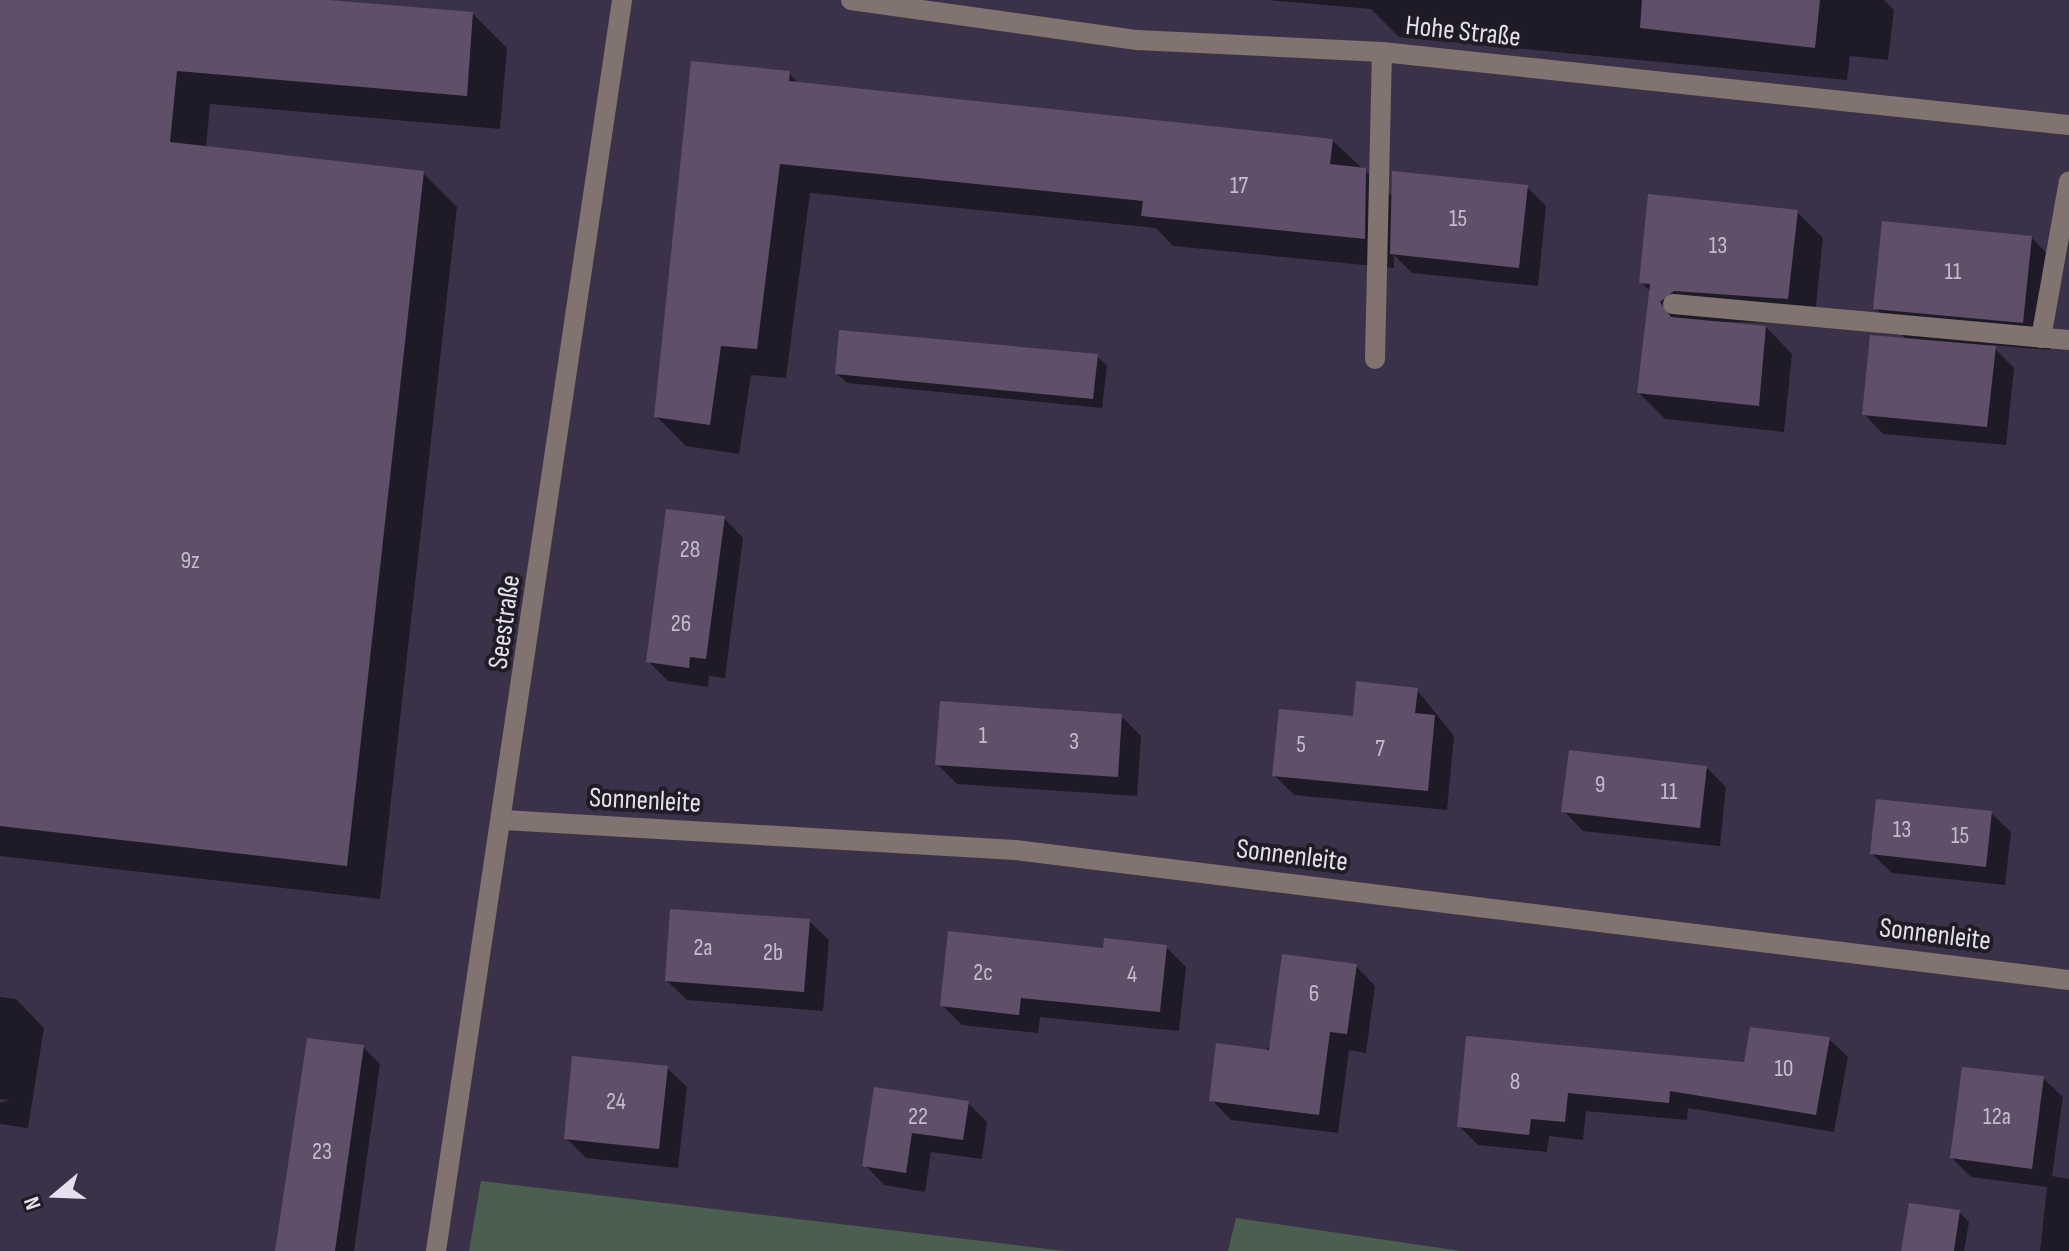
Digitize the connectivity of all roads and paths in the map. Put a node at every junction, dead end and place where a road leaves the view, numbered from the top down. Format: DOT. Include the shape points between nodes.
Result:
graph roads {
  1 [pos="622,0"];
  2 [pos="851,0"];
  3 [pos="1382,52"];
  4 [pos="2069,125"];
  5 [pos="2069,181"];
  6 [pos="1673,304"];
  7 [pos="2041,338"];
  8 [pos="2069,340"];
  9 [pos="1375,359"];
  10 [pos="505,820"];
  11 [pos="2069,980"];
  12 [pos="436,1251"];
  1 -- 10 [label="street, Seestraße"];
  2 -- 3 [label="street, Hohe Straße" via="1137,40"];
  3 -- 4 [label="street, Hohe Straße"];
  3 -- 9 [label="street"];
  5 -- 7 [label="street"];
  6 -- 7 [label="street"];
  7 -- 8 [label="street"];
  10 -- 11 [label="street, Sonnenleite" via="1015,850"];
  10 -- 12 [label="street, Seestraße"];
}
